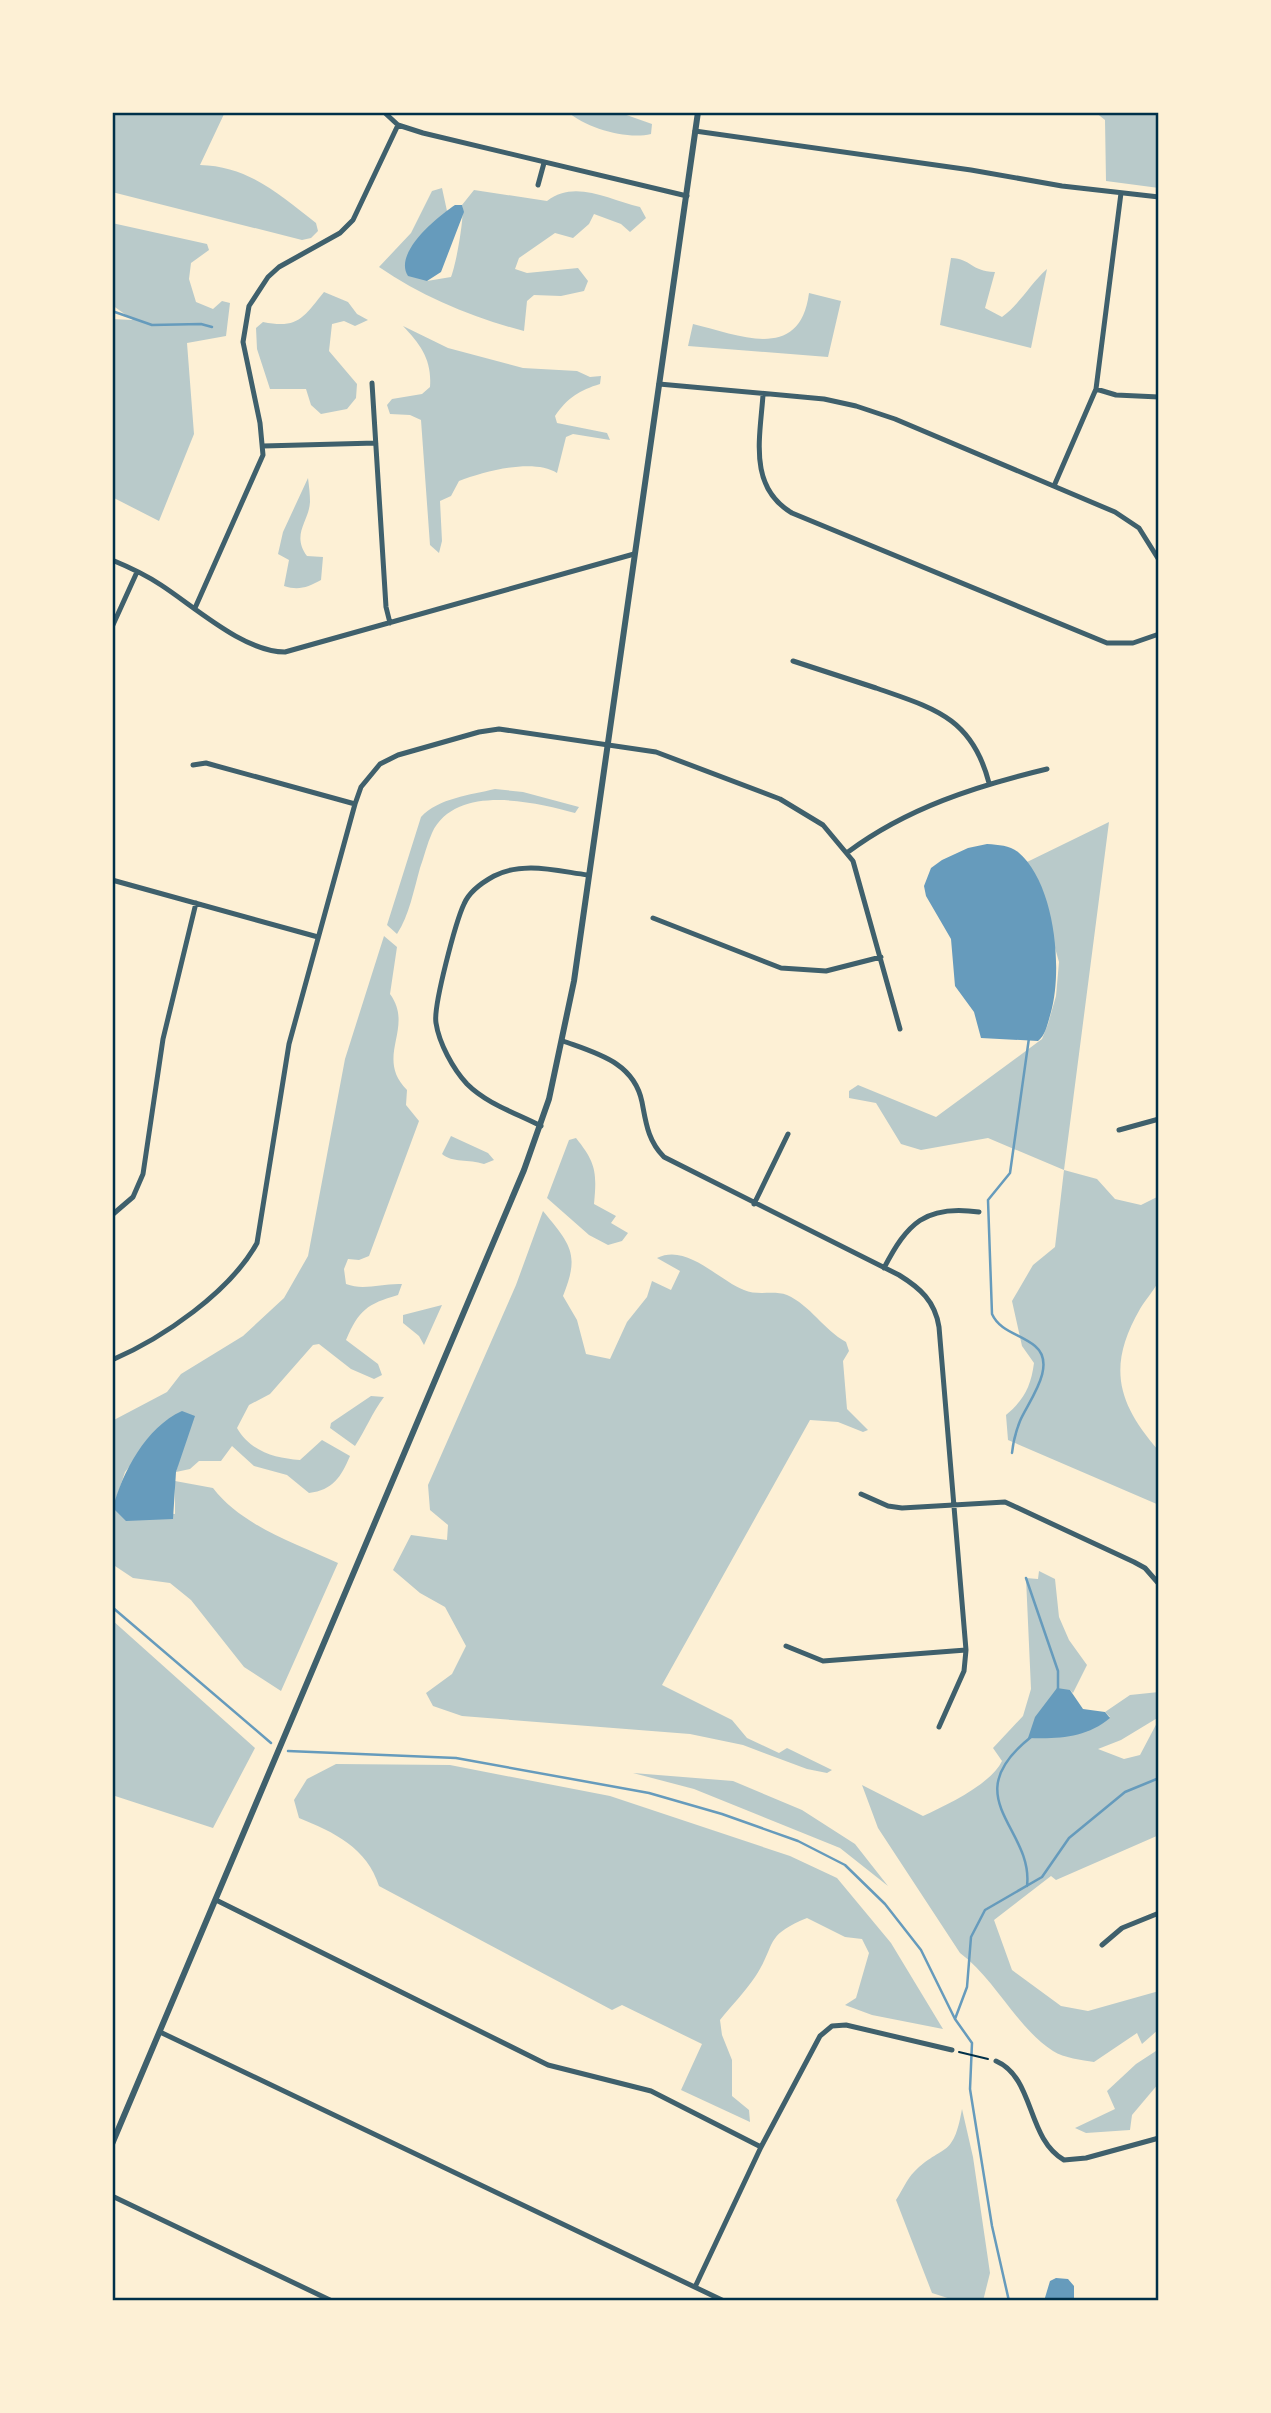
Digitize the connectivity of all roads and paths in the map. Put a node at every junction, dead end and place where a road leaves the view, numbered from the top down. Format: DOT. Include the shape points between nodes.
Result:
graph roads {
  1 [pos="384,112"];
  2 [pos="698,112"];
  3 [pos="398,125"];
  4 [pos="695,131"];
  5 [pos="544,163"];
  6 [pos="538,185"];
  7 [pos="1121,193"];
  8 [pos="687,196"];
  9 [pos="1159,197"];
  10 [pos="372,383"];
  11 [pos="659,384"];
  12 [pos="1096,389"];
  13 [pos="763,395"];
  14 [pos="1159,397"];
  15 [pos="376,443"];
  16 [pos="263,446"];
  17 [pos="1054,486"];
  18 [pos="634,554"];
  19 [pos="1158,556"];
  20 [pos="112,560"];
  21 [pos="136,572"];
  22 [pos="195,608"];
  23 [pos="390,623"];
  24 [pos="112,627"];
  25 [pos="1159,634"];
  26 [pos="793,661"];
  27 [pos="607,744"];
  28 [pos="193,765"];
  29 [pos="1046,769"];
  30 [pos="989,783"];
  31 [pos="355,804"];
  32 [pos="848,852"];
  33 [pos="588,875"];
  34 [pos="112,880"];
  35 [pos="196,903"];
  36 [pos="653,918"];
  37 [pos="318,937"];
  38 [pos="881,957"];
  39 [pos="900,1029"];
  40 [pos="563,1041"];
  41 [pos="1159,1119"];
  42 [pos="541,1126"];
  43 [pos="1119,1130"];
  44 [pos="788,1134"];
  45 [pos="754,1205"];
  46 [pos="979,1212"];
  47 [pos="112,1215"];
  48 [pos="884,1268"];
  49 [pos="112,1360"];
  50 [pos="861,1494"];
  51 [pos="955,1504"];
  52 [pos="1159,1584"];
  53 [pos="786,1647"];
  54 [pos="966,1650"];
  55 [pos="939,1727"];
  56 [pos="216,1900"];
  57 [pos="1159,1913"];
  58 [pos="1102,1945"];
  59 [pos="160,2032"];
  60 [pos="955,2051"];
  61 [pos="996,2061"];
  62 [pos="1159,2138"];
  63 [pos="112,2144"];
  64 [pos="761,2147"];
  65 [pos="112,2196"];
  66 [pos="695,2287"];
  67 [pos="332,2301"];
  68 [pos="724,2301"];
  1 -- 3 [label="street"];
  2 -- 4 [label="street"];
  3 -- 5 [label="street"];
  3 -- 16 [label="street" via="353,220 340,233 279,267 262,283 249,306 243,342"];
  4 -- 7 [label="street"];
  4 -- 8 [label="street"];
  5 -- 6 [label="street"];
  5 -- 8 [label="street"];
  7 -- 9 [label="street"];
  7 -- 12 [label="street"];
  8 -- 11 [label="street"];
  10 -- 15 [label="street"];
  11 -- 13 [label="street"];
  11 -- 18 [label="street"];
  12 -- 14 [label="street"];
  12 -- 17 [label="street"];
  13 -- 17 [label="street" via="856,406"];
  13 -- 25 [label="street" via="762,477 767,492 785,509 1107,643 1133,643"];
  15 -- 16 [label="street"];
  15 -- 23 [label="street"];
  16 -- 22 [label="street" via="257,472"];
  17 -- 19 [label="street" via="1128,519"];
  18 -- 23 [label="street"];
  18 -- 27 [label="street"];
  20 -- 21 [label="street"];
  21 -- 22 [label="street"];
  21 -- 24 [label="street"];
  22 -- 23 [label="street" via="272,652 308,648"];
  26 -- 30 [label="street" via="938,710 971,739"];
  27 -- 31 [label="street" via="499,729 479,732 380,764 361,787"];
  27 -- 32 [label="street" via="672,756 780,799 824,825"];
  27 -- 33 [label="street"];
  28 -- 31 [label="street" via="206,763"];
  29 -- 30 [label="street"];
  30 -- 32 [label="street" via="919,809"];
  31 -- 37 [label="street"];
  32 -- 38 [label="street" via="858,870"];
  33 -- 40 [label="street"];
  33 -- 42 [label="street" via="522,867 478,886 464,903 438,1002 435,1021 442,1044 466,1083 488,1100"];
  34 -- 35 [label="street"];
  35 -- 37 [label="street"];
  35 -- 47 [label="street" via="163,1040 143,1174 133,1197"];
  36 -- 38 [label="street" via="781,968 826,971"];
  37 -- 49 [label="street" via="289,1045 257,1243 246,1263 219,1291"];
  38 -- 39 [label="street"];
  40 -- 42 [label="street"];
  40 -- 45 [label="street" via="615,1062 631,1078 651,1141 664,1157"];
  41 -- 43 [label="street"];
  42 -- 56 [label="street"];
  44 -- 45 [label="street"];
  45 -- 48 [label="street"];
  46 -- 48 [label="street" via="955,1209 918,1221 898,1241"];
  48 -- 51 [label="street" via="921,1290 936,1313"];
  50 -- 51 [label="street" via="902,1508"];
  51 -- 52 [label="street" via="1014,1505 1134,1562"];
  51 -- 54 [label="street"];
  53 -- 54 [label="street" via="823,1661"];
  54 -- 55 [label="street" via="964,1671"];
  56 -- 59 [label="street"];
  56 -- 64 [label="street" via="548,2065 651,2091"];
  57 -- 58 [label="street" via="1122,1928"];
  59 -- 63 [label="street"];
  59 -- 66 [label="street"];
  60 -- 61 [label="path"];
  60 -- 64 [label="street" via="868,2028 832,2026 814,2043"];
  61 -- 62 [label="street" via="1017,2081 1042,2139 1064,2160"];
  64 -- 66 [label="street"];
  65 -- 67 [label="street"];
  66 -- 68 [label="street"];
}
